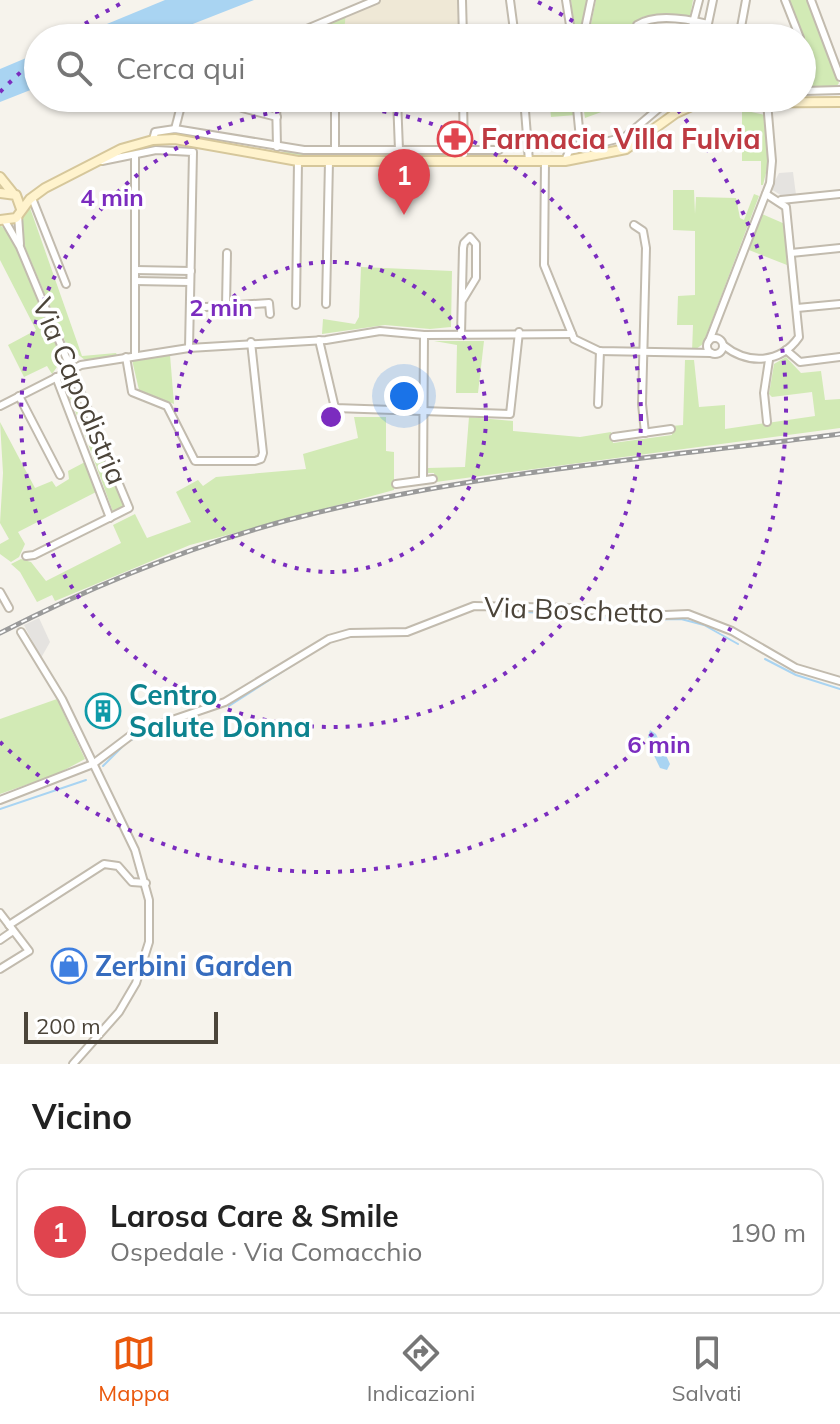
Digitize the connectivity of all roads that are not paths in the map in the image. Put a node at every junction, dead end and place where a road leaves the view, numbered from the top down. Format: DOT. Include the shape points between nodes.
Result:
graph roads {
  1 [pos="376,0"];
  2 [pos="462,0"];
  3 [pos="510,0"];
  4 [pos="566,0"];
  5 [pos="591,0"];
  6 [pos="699,0"];
  7 [pos="713,0"];
  8 [pos="746,0"];
  9 [pos="785,0"];
  10 [pos="811,0"];
  11 [pos="694,20"];
  12 [pos="319,24"];
  13 [pos="463,24"];
  14 [pos="513,24"];
  15 [pos="570,24"];
  16 [pos="586,24"];
  17 [pos="639,24"];
  18 [pos="693,24"];
  19 [pos="708,24"];
  20 [pos="742,24"];
  21 [pos="794,24"];
  22 [pos="840,77"];
  23 [pos="840,90"];
  24 [pos="816,91"];
  25 [pos="816,102"];
  26 [pos="840,102"];
  27 [pos="180,112"];
  28 [pos="258,112"];
  29 [pos="277,112"];
  30 [pos="335,112"];
  31 [pos="398,112"];
  32 [pos="463,112"];
  33 [pos="525,112"];
  34 [pos="577,112"];
  35 [pos="655,112"];
  36 [pos="670,112"];
  37 [pos="678,112"];
  38 [pos="768,112"];
  39 [pos="277,117"];
  40 [pos="669,118"];
  41 [pos="175,134"];
  42 [pos="277,147"];
  43 [pos="121,149"];
  44 [pos="581,149"];
  45 [pos="335,150"];
  46 [pos="399,150"];
  47 [pos="499,150"];
  48 [pos="464,151"];
  49 [pos="135,156"];
  50 [pos="96,161"];
  51 [pos="298,161"];
  52 [pos="329,161"];
  53 [pos="464,161"];
  54 [pos="529,161"];
  55 [pos="545,161"];
  56 [pos="565,161"];
  57 [pos="0,177"];
  58 [pos="45,188"];
  59 [pos="767,192"];
  60 [pos="0,193"];
  61 [pos="14,194"];
  62 [pos="840,194"];
  63 [pos="32,198"];
  64 [pos="781,200"];
  65 [pos="20,212"];
  66 [pos="1,220"];
  67 [pos="634,225"];
  68 [pos="20,247"];
  69 [pos="840,248"];
  70 [pos="227,253"];
  71 [pos="791,253"];
  72 [pos="463,258"];
  73 [pos="476,259"];
  74 [pos="135,270"];
  75 [pos="191,271"];
  76 [pos="135,281"];
  77 [pos="190,282"];
  78 [pos="66,284"];
  79 [pos="462,301"];
  80 [pos="326,304"];
  81 [pos="840,304"];
  82 [pos="296,305"];
  83 [pos="226,306"];
  84 [pos="190,308"];
  85 [pos="797,308"];
  86 [pos="270,314"];
  87 [pos="716,323"];
  88 [pos="519,332"];
  89 [pos="572,334"];
  90 [pos="424,335"];
  91 [pos="461,335"];
  92 [pos="319,340"];
  93 [pos="251,342"];
  94 [pos="721,342"];
  95 [pos="189,348"];
  96 [pos="711,348"];
  97 [pos="786,350"];
  98 [pos="600,351"];
  99 [pos="734,352"];
  100 [pos="644,353"];
  101 [pos="135,356"];
  102 [pos="126,357"];
  103 [pos="840,357"];
  104 [pos="769,360"];
  105 [pos="72,369"];
  106 [pos="56,377"];
  107 [pos="19,396"];
  108 [pos="598,404"];
  109 [pos="0,406"];
  110 [pos="424,412"];
  111 [pos="767,422"];
  112 [pos="671,429"];
  113 [pos="645,433"];
  114 [pos="614,437"];
  115 [pos="60,475"];
  116 [pos="433,479"];
  117 [pos="423,480"];
  118 [pos="396,484"];
  119 [pos="110,518"];
  120 [pos="26,556"];
  121 [pos="0,592"];
  122 [pos="9,608"];
  123 [pos="21,632"];
  124 [pos="840,681"];
  125 [pos="93,764"];
  126 [pos="0,800"];
  127 [pos="146,883"];
  128 [pos="0,913"];
  129 [pos="11,928"];
  130 [pos="0,940"];
  131 [pos="0,969"];
  132 [pos="73,1064"];
  1 -- 12 [label="street"];
  2 -- 13 [label="street"];
  3 -- 14 [label="street"];
  4 -- 15 [label="street"];
  5 -- 16 [label="street"];
  6 -- 11 [label="street"];
  7 -- 19 [label="street"];
  8 -- 20 [label="street"];
  9 -- 21 [label="street"];
  10 -- 22 [label="street"];
  11 -- 17 [label="street"];
  11 -- 18 [label="street"];
  11 -- 19 [label="street"];
  23 -- 24 [label="street"];
  25 -- 26 [label="main road"];
  27 -- 41 [label="street"];
  28 -- 39 [label="street"];
  29 -- 39 [label="street"];
  30 -- 45 [label="street"];
  31 -- 46 [label="street"];
  32 -- 48 [label="street"];
  33 -- 54 [label="street"];
  34 -- 44 [label="street"];
  35 -- 44 [label="street" via="625,137"];
  36 -- 40 [label="street"];
  37 -- 40 [label="main road"];
  38 -- 59 [label="street" via="772,161"];
  39 -- 42 [label="street"];
  40 -- 56 [label="main road" via="620,151"];
  41 -- 42 [label="street"];
  41 -- 43 [label="main road"];
  41 -- 51 [label="main road"];
  42 -- 45 [label="street"];
  43 -- 49 [label="street"];
  43 -- 50 [label="main road"];
  44 -- 56 [label="street" via="566,152"];
  45 -- 46 [label="street"];
  46 -- 48 [label="street"];
  47 -- 48 [label="street"];
  48 -- 53 [label="street"];
  49 -- 50 [label="street"];
  49 -- 74 [label="street"];
  49 -- 75 [label="street" via="156,150 193,152"];
  50 -- 58 [label="main road"];
  51 -- 52 [label="main road"];
  51 -- 82 [label="street"];
  52 -- 53 [label="main road"];
  52 -- 80 [label="street"];
  53 -- 54 [label="main road"];
  54 -- 55 [label="main road"];
  55 -- 56 [label="main road"];
  55 -- 89 [label="street" via="544,265"];
  57 -- 61 [label="main road"];
  58 -- 61 [label="main road"];
  58 -- 63 [label="main road"];
  59 -- 64 [label="street"];
  59 -- 87 [label="street"];
  60 -- 61 [label="main road"];
  61 -- 65 [label="main road"];
  62 -- 64 [label="street"];
  63 -- 65 [label="main road"];
  63 -- 78 [label="street"];
  64 -- 71 [label="street"];
  65 -- 66 [label="main road"];
  65 -- 68 [label="street, Via Capodistria"];
  66 -- 68 [label="street, Via Capodistria"];
  67 -- 100 [label="street" via="641,228 646,248"];
  68 -- 105 [label="street, Via Capodistria"];
  69 -- 71 [label="street"];
  70 -- 83 [label="street"];
  71 -- 85 [label="street"];
  72 -- 73 [label="street"];
  72 -- 73 [label="street" via="470,237 475,240"];
  72 -- 79 [label="street"];
  73 -- 79 [label="street" via="476,278"];
  74 -- 75 [label="street"];
  74 -- 76 [label="street"];
  75 -- 77 [label="street"];
  76 -- 77 [label="street"];
  76 -- 101 [label="street"];
  77 -- 84 [label="street"];
  79 -- 91 [label="street"];
  81 -- 85 [label="street"];
  83 -- 84 [label="street"];
  83 -- 86 [label="street" via="269,303"];
  84 -- 95 [label="street"];
  85 -- 97 [label="street" via="799,337"];
  87 -- 94 [label="street"];
  87 -- 96 [label="street"];
  88 -- 89 [label="street"];
  88 -- 91 [label="street"];
  88 -- 110 [label="street" via="510,414"];
  89 -- 98 [label="street" via="580,344"];
  90 -- 91 [label="street"];
  90 -- 92 [label="street" via="376,332"];
  90 -- 110 [label="street"];
  92 -- 93 [label="street"];
  92 -- 110 [label="street" via="335,408"];
  93 -- 95 [label="street"];
  93 -- 102 [label="street" via="263,453 255,461 195,461 167,406 132,392"];
  94 -- 96 [label="street"];
  94 -- 96 [label="street"];
  94 -- 99 [label="street"];
  95 -- 101 [label="street"];
  96 -- 99 [label="street"];
  96 -- 100 [label="street" via="694,355"];
  97 -- 103 [label="street" via="800,362"];
  97 -- 104 [label="street"];
  98 -- 100 [label="street"];
  98 -- 108 [label="street"];
  99 -- 104 [label="street"];
  100 -- 113 [label="street"];
  101 -- 102 [label="street"];
  102 -- 105 [label="street"];
  104 -- 111 [label="street"];
  105 -- 106 [label="street"];
  105 -- 119 [label="street, Via Capodistria" via="129,508"];
  106 -- 107 [label="street"];
  106 -- 119 [label="street, Via Capodistria"];
  107 -- 109 [label="street"];
  107 -- 115 [label="street"];
  110 -- 117 [label="street"];
  112 -- 113 [label="street"];
  113 -- 114 [label="street"];
  116 -- 117 [label="street"];
  117 -- 118 [label="street"];
  119 -- 120 [label="street"];
  121 -- 122 [label="street"];
  123 -- 125 [label="street"];
  124 -- 125 [label="street, Via Boschetto" via="796,668 732,631 688,614 479,605 407,632 350,633 329,639 225,702 129,734"];
  125 -- 126 [label="street, Via Boschetto"];
  125 -- 127 [label="street"];
  127 -- 129 [label="street" via="132,882 118,866 104,864"];
  127 -- 132 [label="street" via="149,934 139,977 119,1012"];
  128 -- 129 [label="street"];
  129 -- 130 [label="street"];
  129 -- 131 [label="street" via="29,951"];
}
